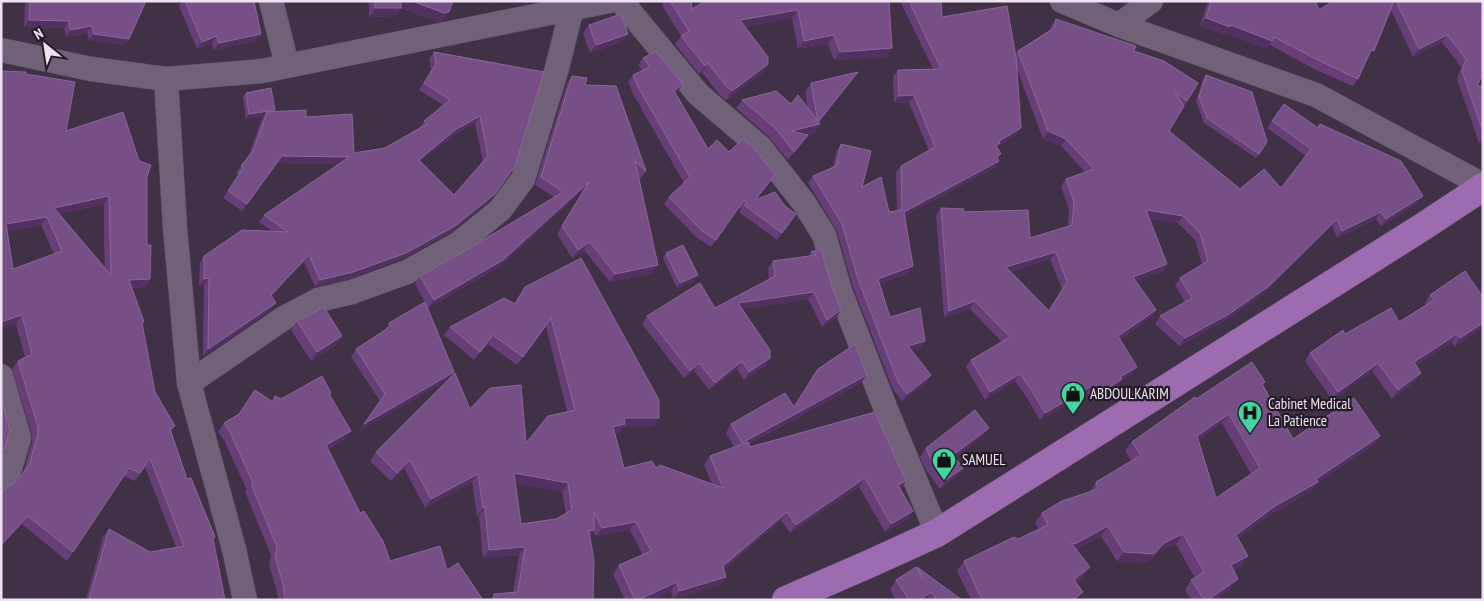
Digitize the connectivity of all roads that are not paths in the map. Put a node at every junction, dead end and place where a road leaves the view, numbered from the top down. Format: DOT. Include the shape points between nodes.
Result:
graph roads {
  1 [pos="271,1"];
  2 [pos="609,1"];
  3 [pos="621,1"];
  4 [pos="1062,1"];
  5 [pos="1151,1"];
  6 [pos="572,8"];
  7 [pos="1119,25"];
  8 [pos="1,50"];
  9 [pos="287,65"];
  10 [pos="166,79"];
  11 [pos="1483,186"];
  12 [pos="1,376"];
  13 [pos="189,383"];
  14 [pos="1,480"];
  15 [pos="937,533"];
  16 [pos="245,600"];
  17 [pos="786,600"];
  1 -- 9 [label="street"];
  2 -- 6 [label="street"];
  3 -- 15 [label="street" via="698,94 760,147 804,203 824,235 840,291"];
  4 -- 7 [label="street"];
  5 -- 7 [label="street"];
  6 -- 9 [label="street"];
  6 -- 13 [label="street" via="523,179 500,210 458,244 407,272 352,292 318,300 284,318"];
  7 -- 11 [label="street" via="1316,95"];
  8 -- 10 [label="street" via="91,69"];
  9 -- 10 [label="street" via="262,71"];
  10 -- 13 [label="street"];
  11 -- 15 [label="main road"];
  12 -- 14 [label="street" via="19,438 10,469"];
  13 -- 16 [label="street"];
  15 -- 17 [label="main road"];
}
